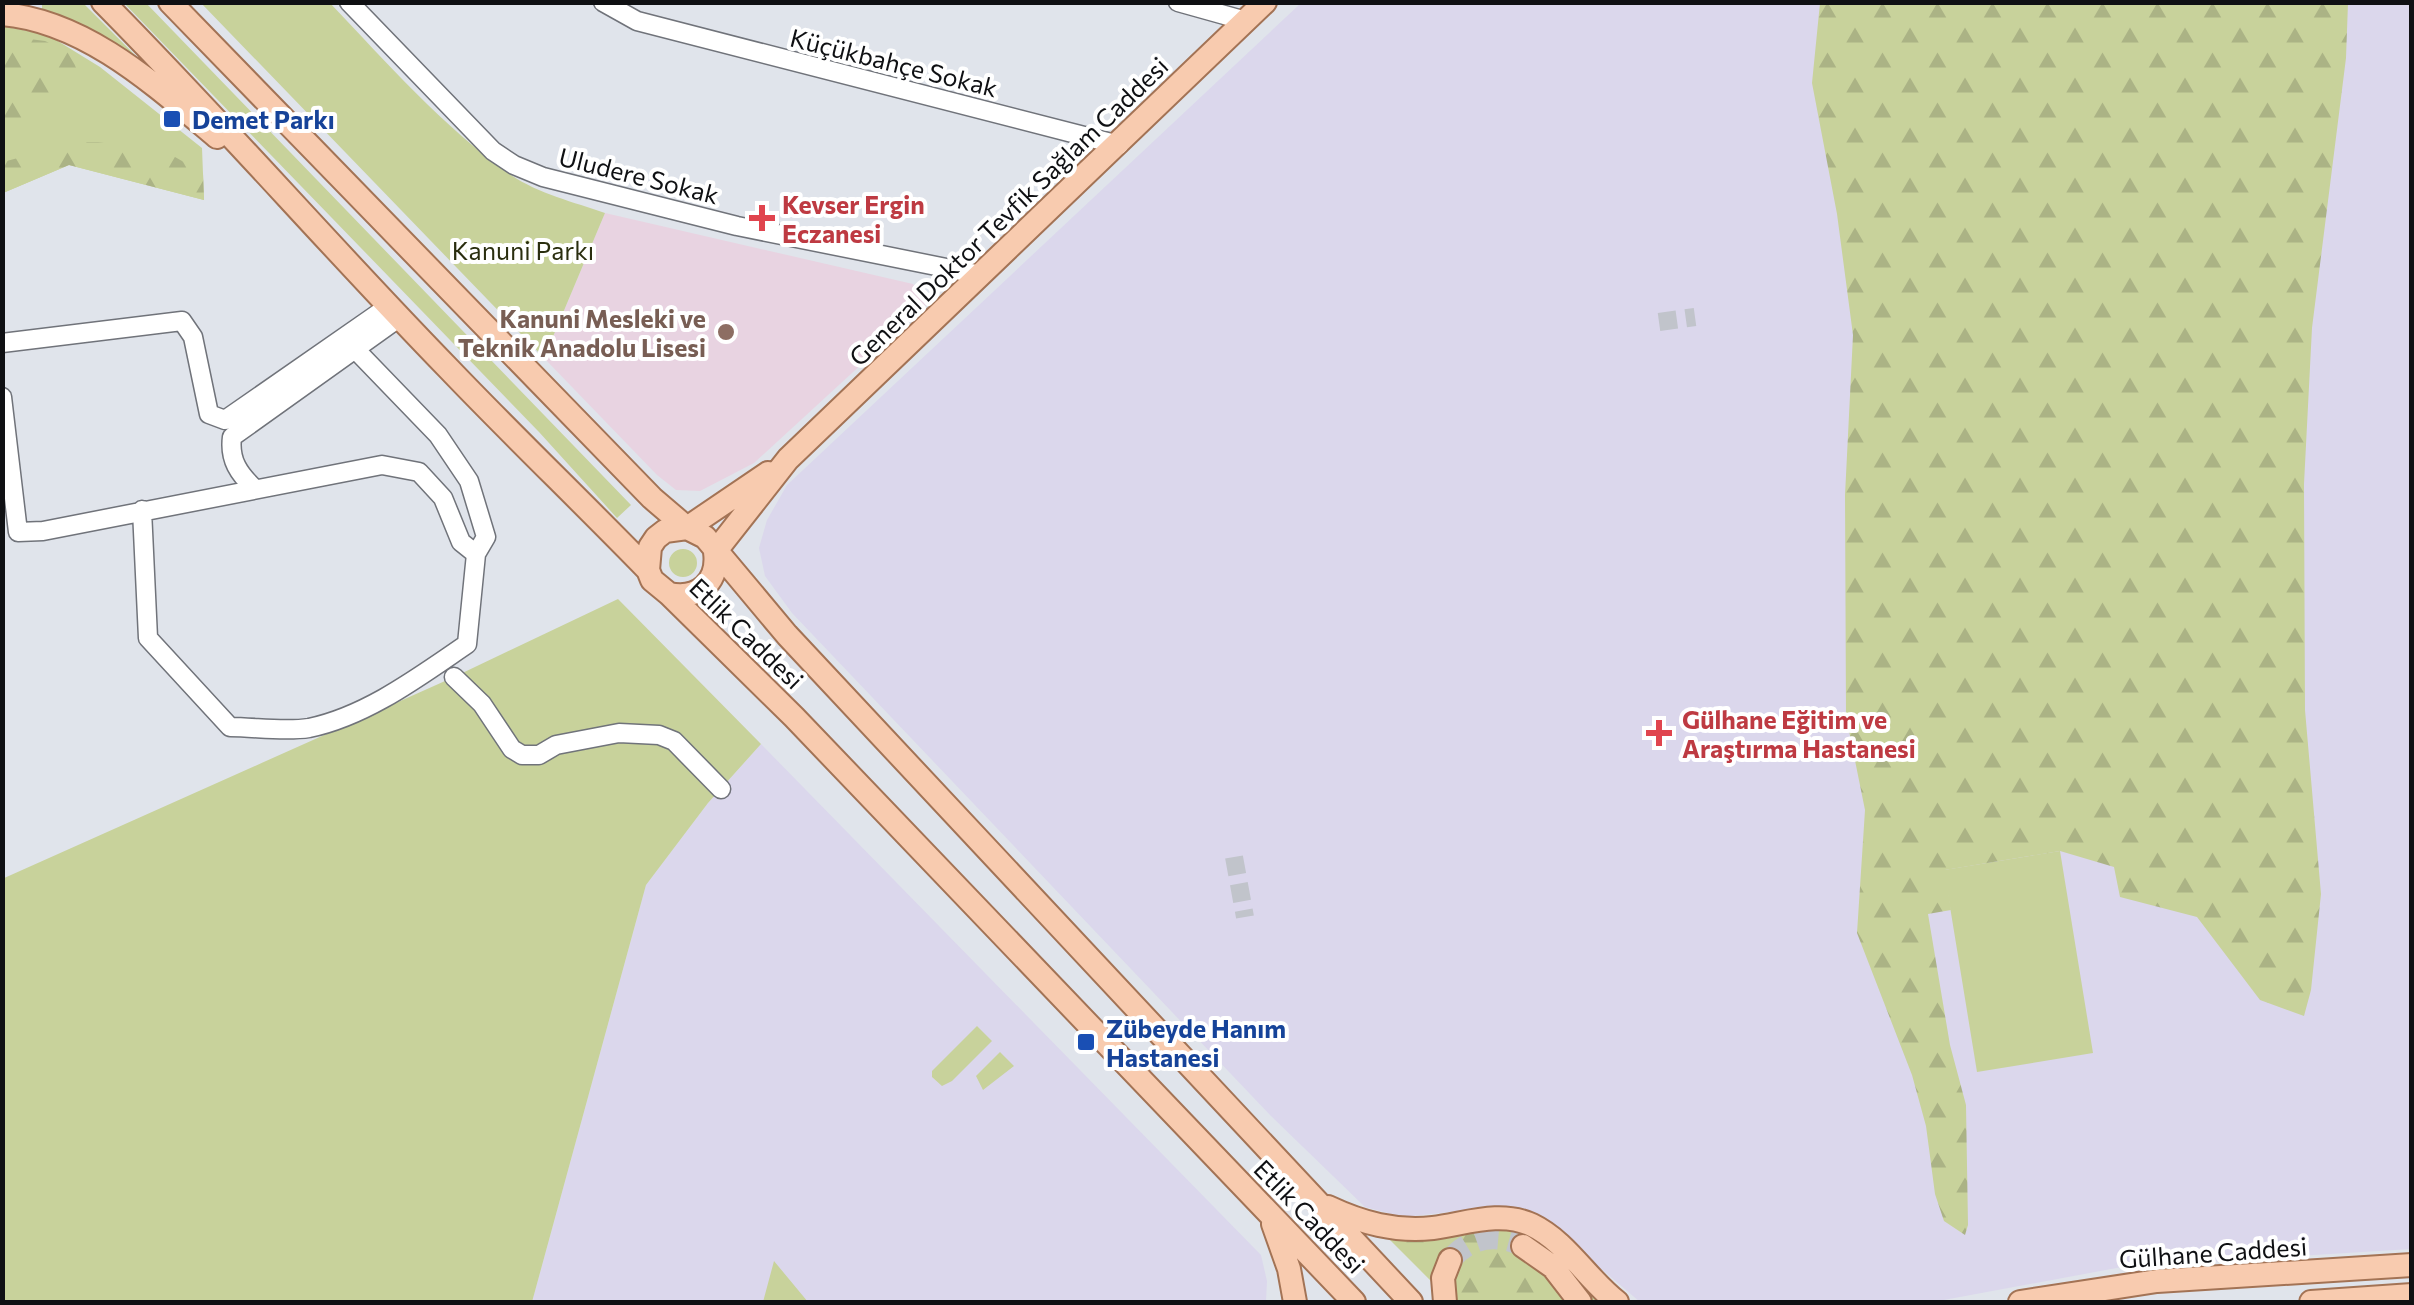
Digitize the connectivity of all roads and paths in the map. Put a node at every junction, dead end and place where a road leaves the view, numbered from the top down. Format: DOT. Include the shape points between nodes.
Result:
graph roads {
  1 [pos="104,2"];
  2 [pos="170,2"];
  3 [pos="349,2"];
  4 [pos="603,2"];
  5 [pos="1178,2"];
  6 [pos="1266,2"];
  7 [pos="2,14"];
  8 [pos="1246,21"];
  9 [pos="1119,145"];
  10 [pos="278,189"];
  11 [pos="981,275"];
  12 [pos="394,311"];
  13 [pos="2,343"];
  14 [pos="354,348"];
  15 [pos="2,397"];
  16 [pos="788,460"];
  17 [pos="255,489"];
  18 [pos="142,510"];
  19 [pos="687,528"];
  20 [pos="715,552"];
  21 [pos="476,554"];
  22 [pos="648,570"];
  23 [pos="669,594"];
  24 [pos="454,677"];
  25 [pos="721,789"];
  26 [pos="1316,1201"];
  27 [pos="1268,1212"];
  28 [pos="1524,1246"];
  29 [pos="1450,1260"];
  30 [pos="2412,1265"];
  31 [pos="2412,1295"];
  32 [pos="1295,1302"];
  33 [pos="1354,1302"];
  34 [pos="1411,1302"];
  35 [pos="1446,1302"];
  36 [pos="1580,1302"];
  37 [pos="1617,1302"];
  38 [pos="2020,1302"];
  39 [pos="2312,1302"];
  1 -- 10 [label="main road, Etlik Caddesi"];
  2 -- 19 [label="main road, Etlik Caddesi"];
  3 -- 11 [label="street, Uludere Sokak" via="492,151 514,165 737,226"];
  4 -- 9 [label="street, Küçükbahçe Sokak" via="638,22"];
  5 -- 8 [label="street"];
  6 -- 8 [label="main road, General Doktor Tevfik Sağlam Caddesi"];
  7 -- 10 [label="main road" via="64,30 124,63"];
  8 -- 9 [label="main road, General Doktor Tevfik Sağlam Caddesi"];
  9 -- 11 [label="main road, General Doktor Tevfik Sağlam Caddesi"];
  10 -- 12 [label="main road, Etlik Caddesi"];
  11 -- 16 [label="main road, General Doktor Tevfik Sağlam Caddesi"];
  12 -- 13 [label="street" via="225,420 209,414 193,337 182,321"];
  12 -- 14 [label="street"];
  12 -- 22 [label="main road, Etlik Caddesi"];
  14 -- 17 [label="street" via="232,437 239,474"];
  14 -- 21 [label="street" via="438,435 469,481 486,537"];
  15 -- 18 [label="street" via="18,532"];
  16 -- 19 [label="main road, General Doktor Tevfik Sağlam Caddesi"];
  16 -- 20 [label="main road, General Doktor Tevfik Sağlam Caddesi"];
  17 -- 18 [label="street"];
  17 -- 21 [label="street" via="382,465 419,472 442,498 461,542"];
  18 -- 21 [label="street" via="148,638 230,727 306,728 334,720 400,690 468,644"];
  19 -- 20 [label="main road, Etlik Caddesi"];
  19 -- 22 [label="main road" via="656,538"];
  20 -- 23 [label="main road" via="709,583 691,595"];
  20 -- 26 [label="main road, Etlik Caddesi"];
  22 -- 23 [label="main road, Etlik Caddesi"];
  23 -- 27 [label="main road, Etlik Caddesi"];
  24 -- 25 [label="street" via="522,755 619,733 660,735"];
  26 -- 34 [label="main road, Etlik Caddesi"];
  26 -- 37 [label="main road" via="1388,1227 1481,1219 1528,1223"];
  27 -- 32 [label="main road"];
  27 -- 33 [label="main road, Etlik Caddesi"];
  28 -- 36 [label="main road" via="1553,1267"];
  29 -- 35 [label="main road" via="1443,1278"];
  30 -- 38 [label="main road, Gülhane Caddesi" via="2157,1281"];
  31 -- 39 [label="main road"];
}
